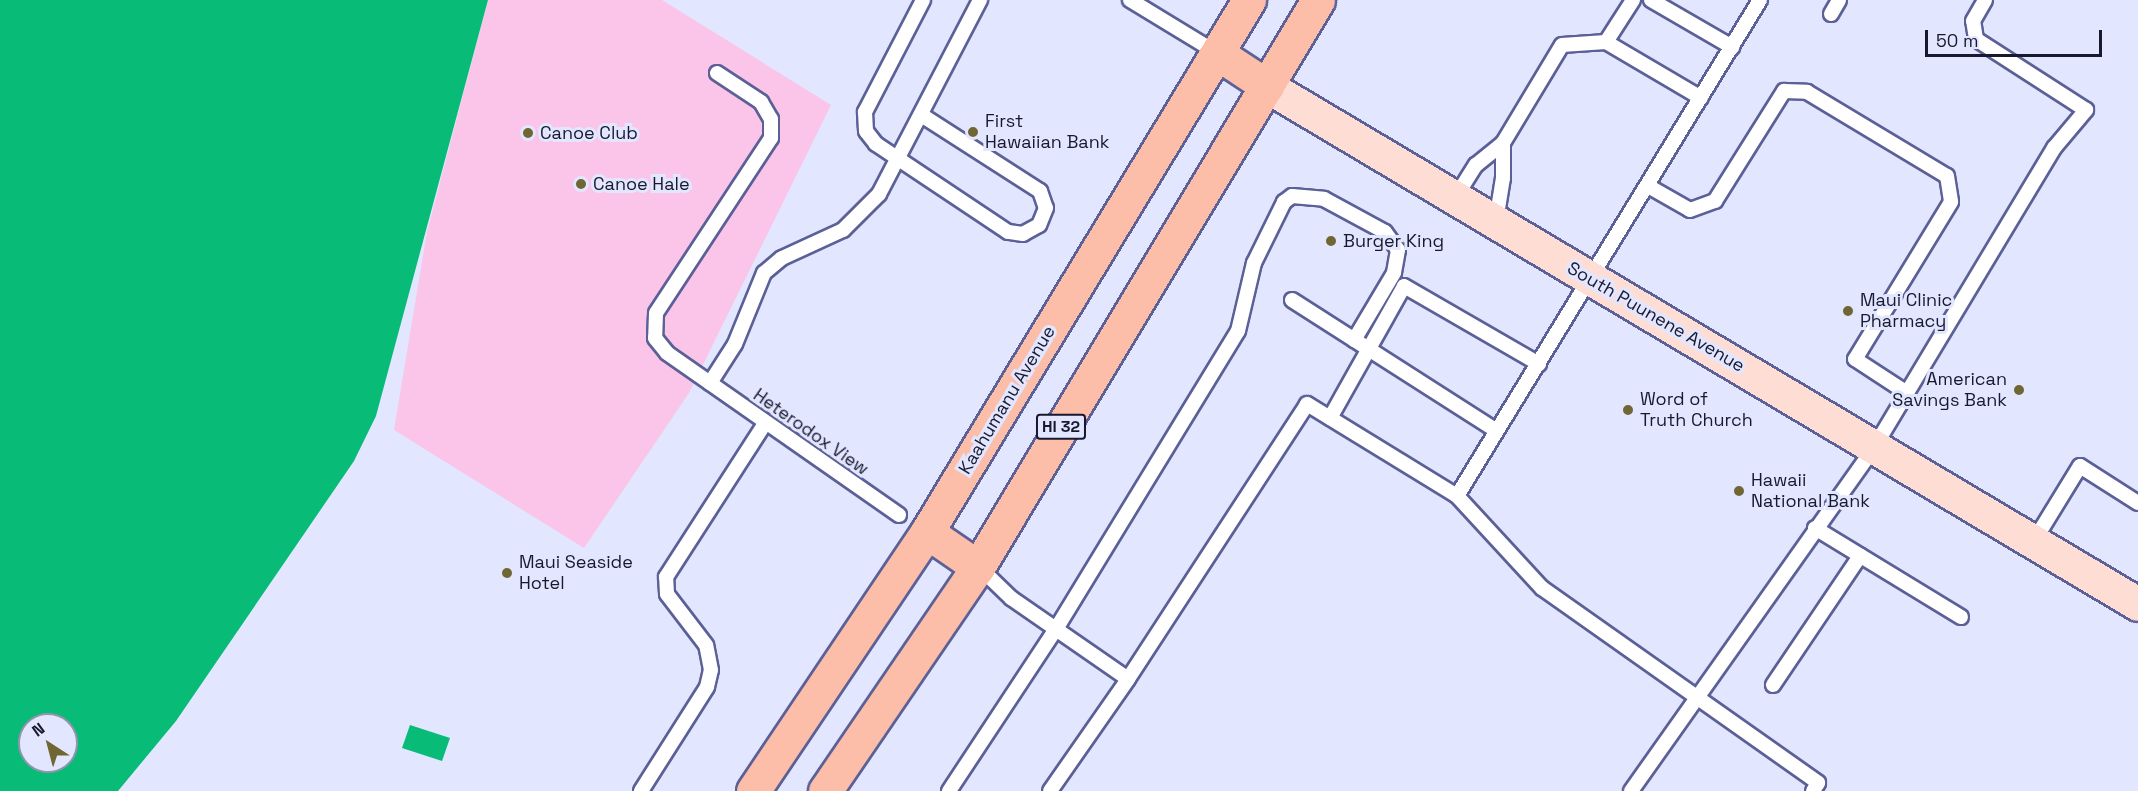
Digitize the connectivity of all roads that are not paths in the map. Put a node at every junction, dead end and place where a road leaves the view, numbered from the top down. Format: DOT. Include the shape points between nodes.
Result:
graph roads {
  1 [pos="923,0"];
  2 [pos="980,0"];
  3 [pos="1130,0"];
  4 [pos="1249,0"];
  5 [pos="1318,0"];
  6 [pos="1633,0"];
  7 [pos="1651,0"];
  8 [pos="1760,0"];
  9 [pos="1839,0"];
  10 [pos="1984,0"];
  11 [pos="1831,14"];
  12 [pos="1606,42"];
  13 [pos="1732,47"];
  14 [pos="1217,53"];
  15 [pos="717,73"];
  16 [pos="1267,86"];
  17 [pos="1701,98"];
  18 [pos="922,116"];
  19 [pos="1503,142"];
  20 [pos="898,159"];
  21 [pos="1648,186"];
  22 [pos="1455,198"];
  23 [pos="1496,223"];
  24 [pos="1592,280"];
  25 [pos="1292,300"];
  26 [pos="1354,340"];
  27 [pos="1368,349"];
  28 [pos="1539,364"];
  29 [pos="706,381"];
  30 [pos="1907,393"];
  31 [pos="1330,418"];
  32 [pos="766,422"];
  33 [pos="1497,431"];
  34 [pos="1875,446"];
  35 [pos="1457,496"];
  36 [pos="2138,503"];
  37 [pos="899,514"];
  38 [pos="1815,528"];
  39 [pos="927,532"];
  40 [pos="2034,541"];
  41 [pos="1860,556"];
  42 [pos="978,567"];
  43 [pos="2138,604"];
  44 [pos="1961,617"];
  45 [pos="1056,629"];
  46 [pos="1128,679"];
  47 [pos="1773,685"];
  48 [pos="1695,698"];
  49 [pos="641,791"];
  50 [pos="753,791"];
  51 [pos="825,791"];
  52 [pos="949,791"];
  53 [pos="1050,791"];
  54 [pos="1631,791"];
  55 [pos="1813,791"];
  1 -- 20 [label="lane" via="865,115 865,128 871,140"];
  2 -- 18 [label="lane"];
  3 -- 14 [label="lane"];
  4 -- 14 [label="main road, Kaahumanu Avenue"];
  5 -- 16 [label="main road, HI 32"];
  6 -- 12 [label="lane"];
  7 -- 13 [label="lane"];
  8 -- 13 [label="lane"];
  9 -- 11 [label="lane"];
  10 -- 30 [label="lane" via="1973,21 1976,39 2086,110 2054,148"];
  12 -- 17 [label="lane"];
  12 -- 19 [label="lane" via="1562,45"];
  13 -- 17 [label="lane"];
  14 -- 16 [label="main road"];
  14 -- 39 [label="main road, Kaahumanu Avenue"];
  15 -- 29 [label="lane, Heterodox View" via="761,102 771,119 772,132 766,150 653,322 660,346"];
  16 -- 22 [label="main road, South Puunene Avenue"];
  16 -- 42 [label="main road, HI 32"];
  17 -- 21 [label="lane"];
  18 -- 20 [label="lane"];
  18 -- 20 [label="lane" via="1035,187 1045,202 1043,220 1029,233 1008,232"];
  19 -- 22 [label="lane" via="1476,165"];
  19 -- 23 [label="lane" via="1503,178"];
  20 -- 29 [label="lane" via="879,194 856,219 828,238 782,258 764,273 735,344"];
  21 -- 24 [label="lane"];
  21 -- 30 [label="lane" via="1690,210 1714,201 1784,91 1807,92 1947,176 1952,201 1855,359"];
  22 -- 23 [label="main road, South Puunene Avenue"];
  23 -- 24 [label="main road, South Puunene Avenue"];
  24 -- 28 [label="lane"];
  24 -- 34 [label="main road, South Puunene Avenue"];
  25 -- 26 [label="lane"];
  26 -- 27 [label="lane"];
  26 -- 45 [label="lane" via="1394,273 1398,250 1385,232 1324,199 1301,194 1284,202 1254,263 1244,315"];
  27 -- 28 [label="lane" via="1404,286"];
  27 -- 31 [label="lane"];
  27 -- 33 [label="lane"];
  28 -- 33 [label="lane"];
  29 -- 32 [label="lane, Heterodox View"];
  30 -- 34 [label="lane"];
  31 -- 35 [label="lane"];
  31 -- 46 [label="lane" via="1307,404"];
  32 -- 37 [label="lane, Heterodox View"];
  32 -- 49 [label="lane" via="666,577 668,594 706,645 711,670 707,687"];
  33 -- 35 [label="lane"];
  34 -- 38 [label="lane"];
  34 -- 40 [label="main road, South Puunene Avenue"];
  35 -- 48 [label="lane" via="1542,588"];
  36 -- 40 [label="lane" via="2080,466"];
  38 -- 41 [label="lane"];
  38 -- 48 [label="lane"];
  39 -- 42 [label="main road"];
  39 -- 50 [label="main road, Kaahumanu Avenue"];
  40 -- 43 [label="main road, South Puunene Avenue"];
  41 -- 44 [label="lane"];
  41 -- 47 [label="lane"];
  42 -- 45 [label="lane" via="1011,598"];
  42 -- 51 [label="main road, HI 32"];
  45 -- 46 [label="lane"];
  45 -- 52 [label="lane"];
  46 -- 53 [label="lane"];
  48 -- 54 [label="lane"];
  48 -- 55 [label="lane" via="1818,783"];
}
